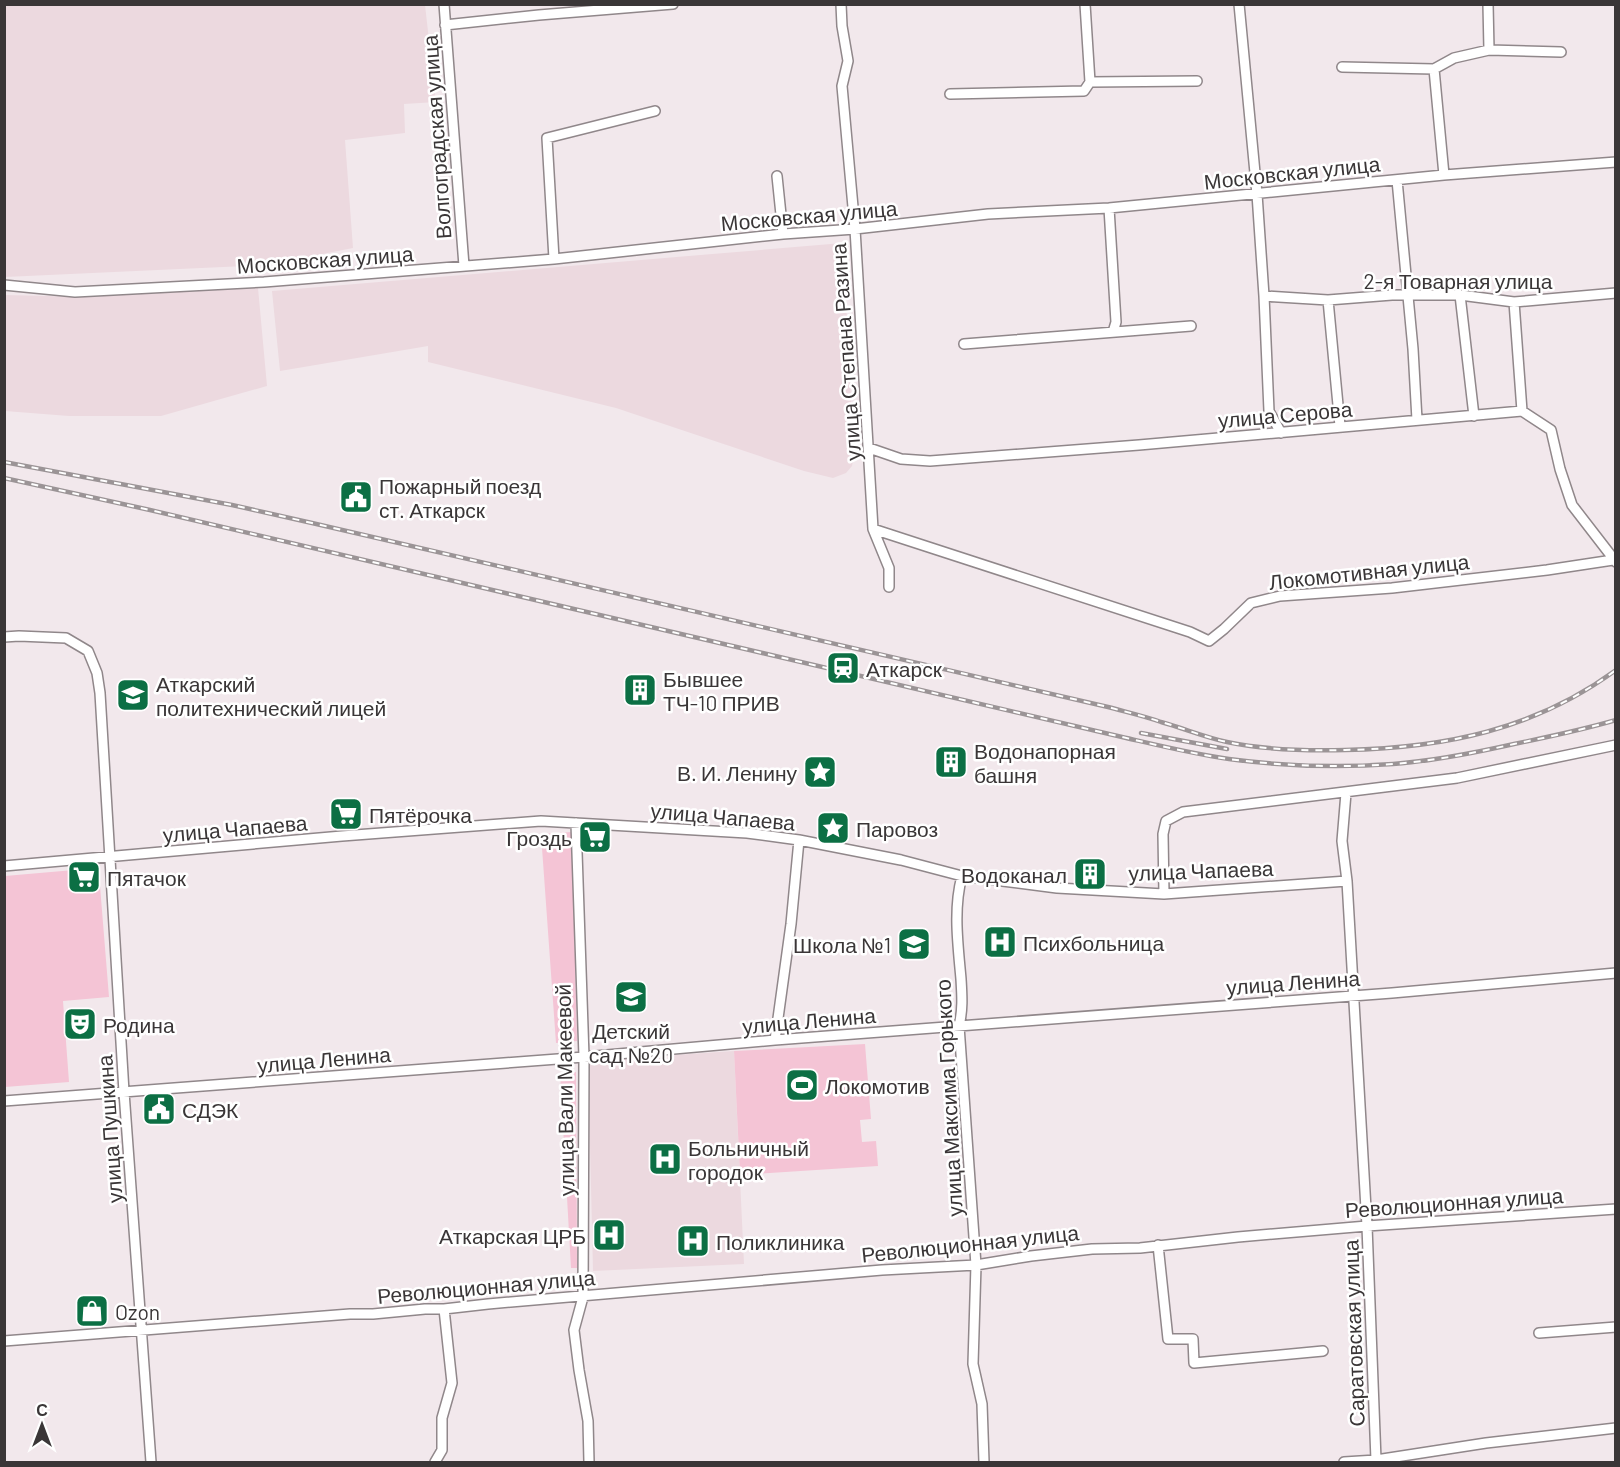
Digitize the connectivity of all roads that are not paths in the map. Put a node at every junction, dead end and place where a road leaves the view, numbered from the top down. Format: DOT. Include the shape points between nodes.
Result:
graph roads {
  1 [pos="444,4"];
  2 [pos="673,4"];
  3 [pos="841,4"];
  4 [pos="1085,4"];
  5 [pos="1239,4"];
  6 [pos="1488,4"];
  7 [pos="446,25"];
  8 [pos="1489,50"];
  9 [pos="1561,52"];
  10 [pos="1342,67"];
  11 [pos="1434,69"];
  12 [pos="1197,81"];
  13 [pos="1090,82"];
  14 [pos="950,94"];
  15 [pos="655,111"];
  16 [pos="1616,162"];
  17 [pos="1444,175"];
  18 [pos="777,176"];
  19 [pos="1396,180"];
  20 [pos="1257,194"];
  21 [pos="1109,208"];
  22 [pos="855,230"];
  23 [pos="783,234"];
  24 [pos="554,259"];
  25 [pos="464,266"];
  26 [pos="4,285"];
  27 [pos="1616,293"];
  28 [pos="1407,295"];
  29 [pos="1460,295"];
  30 [pos="1264,296"];
  31 [pos="1328,300"];
  32 [pos="1514,302"];
  33 [pos="1191,326"];
  34 [pos="1113,332"];
  35 [pos="964,344"];
  36 [pos="1522,411"];
  37 [pos="1474,416"];
  38 [pos="1417,420"];
  39 [pos="1340,426"];
  40 [pos="1281,433"];
  41 [pos="869,448"];
  42 [pos="873,529"];
  43 [pos="1614,561"];
  44 [pos="889,587"];
  45 [pos="4,637"];
  46 [pos="1616,745"];
  47 [pos="1346,793"];
  48 [pos="576,823"];
  49 [pos="799,840"];
  50 [pos="109,858"];
  51 [pos="4,867"];
  52 [pos="962,876"];
  53 [pos="1347,881"];
  54 [pos="1164,894"];
  55 [pos="1616,973"];
  56 [pos="1353,996"];
  57 [pos="959,1026"];
  58 [pos="775,1040"];
  59 [pos="584,1057"];
  60 [pos="124,1092"];
  61 [pos="4,1101"];
  62 [pos="1616,1209"];
  63 [pos="1367,1226"];
  64 [pos="1158,1245"];
  65 [pos="976,1265"];
  66 [pos="583,1297"];
  67 [pos="444,1309"];
  68 [pos="1616,1327"];
  69 [pos="140,1331"];
  70 [pos="1539,1333"];
  71 [pos="4,1341"];
  72 [pos="1323,1351"];
  73 [pos="1616,1428"];
  74 [pos="1376,1460"];
  75 [pos="151,1462"];
  76 [pos="435,1462"];
  77 [pos="590,1462"];
  78 [pos="984,1462"];
  79 [pos="1344,1462"];
  1 -- 7 [label="street, Волгоградская улица"];
  2 -- 7 [label="street"];
  3 -- 22 [label="street, улица Степана Разина" via="848,61 842,86"];
  4 -- 13 [label="street"];
  5 -- 20 [label="street"];
  6 -- 8 [label="street"];
  7 -- 25 [label="street, Волгоградская улица"];
  8 -- 9 [label="street"];
  8 -- 11 [label="street" via="1454,58"];
  10 -- 11 [label="street"];
  11 -- 17 [label="street"];
  12 -- 13 [label="street"];
  13 -- 14 [label="street" via="1084,91"];
  15 -- 24 [label="street" via="547,138"];
  16 -- 17 [label="street, Московская улица"];
  17 -- 19 [label="street, Московская улица"];
  18 -- 23 [label="street"];
  19 -- 20 [label="street, Московская улица"];
  19 -- 28 [label="street"];
  20 -- 21 [label="street, Московская улица"];
  20 -- 30 [label="street"];
  21 -- 22 [label="street, Московская улица" via="988,214"];
  21 -- 34 [label="street" via="1116,322"];
  22 -- 23 [label="street, Московская улица"];
  22 -- 41 [label="street, улица Степана Разина"];
  23 -- 24 [label="street, Московская улица"];
  24 -- 25 [label="street, Московская улица"];
  25 -- 26 [label="street, Московская улица" via="75,292"];
  27 -- 32 [label="street, 2-я Товарная улица"];
  28 -- 29 [label="street, 2-я Товарная улица"];
  28 -- 31 [label="street, 2-я Товарная улица"];
  28 -- 38 [label="street"];
  29 -- 32 [label="street, 2-я Товарная улица"];
  29 -- 37 [label="street"];
  30 -- 31 [label="street, 2-я Товарная улица"];
  30 -- 40 [label="street" via="1269,411"];
  31 -- 39 [label="street"];
  32 -- 36 [label="street"];
  33 -- 34 [label="street"];
  34 -- 35 [label="street"];
  36 -- 37 [label="street, улица Серова"];
  36 -- 43 [label="street" via="1551,430 1572,505"];
  37 -- 38 [label="street, улица Серова"];
  38 -- 39 [label="street, улица Серова"];
  39 -- 40 [label="street, улица Серова"];
  40 -- 41 [label="street, улица Серова" via="930,461 901,459"];
  41 -- 42 [label="street, улица Степана Разина"];
  42 -- 43 [label="street, Локомотивная улица" via="1209,641 1251,603 1280,596 1392,588"];
  42 -- 44 [label="street, улица Степана Разина" via="889,568"];
  45 -- 50 [label="street, улица Пушкина" via="66,638 88,651 100,693"];
  46 -- 47 [label="street" via="1457,778"];
  47 -- 53 [label="street" via="1342,841"];
  47 -- 54 [label="street" via="1183,813 1166,821"];
  48 -- 49 [label="street, улица Чапаева" via="747,833"];
  48 -- 50 [label="street, улица Чапаева" via="541,821"];
  48 -- 59 [label="street, улица Вали Макеевой"];
  49 -- 52 [label="street, улица Чапаева"];
  49 -- 58 [label="street"];
  50 -- 51 [label="street, улица Чапаева"];
  50 -- 60 [label="street, улица Пушкина"];
  52 -- 54 [label="street, улица Чапаева" via="1057,888"];
  52 -- 57 [label="street, улица Максима Горького" via="957,891 963,1012"];
  53 -- 54 [label="street, улица Чапаева"];
  53 -- 56 [label="street, Саратовская улица"];
  55 -- 56 [label="street, улица Ленина"];
  56 -- 57 [label="street, улица Ленина"];
  56 -- 63 [label="street, Саратовская улица"];
  57 -- 58 [label="street, улица Ленина"];
  57 -- 65 [label="street, улица Максима Горького"];
  58 -- 59 [label="street, улица Ленина"];
  59 -- 60 [label="street, улица Ленина"];
  59 -- 66 [label="street, улица Вали Макеевой"];
  60 -- 61 [label="street, улица Ленина"];
  60 -- 69 [label="street, улица Пушкина"];
  62 -- 63 [label="street, Революционная улица"];
  63 -- 64 [label="street, Революционная улица"];
  63 -- 74 [label="street, Саратовская улица"];
  64 -- 65 [label="street, Революционная улица" via="1092,1249"];
  64 -- 72 [label="street" via="1168,1339 1193,1339 1194,1363"];
  65 -- 66 [label="street, Революционная улица"];
  65 -- 78 [label="street, улица Максима Горького" via="973,1364 982,1404"];
  66 -- 67 [label="street, Революционная улица"];
  66 -- 77 [label="street, улица Вали Макеевой" via="574,1330"];
  67 -- 69 [label="street, Революционная улица"];
  67 -- 76 [label="street" via="452,1383 442,1418 442,1450"];
  68 -- 70 [label="street"];
  69 -- 71 [label="street, Революционная улица"];
  69 -- 75 [label="street, улица Пушкина"];
  73 -- 74 [label="street"];
  74 -- 79 [label="street"];
}
